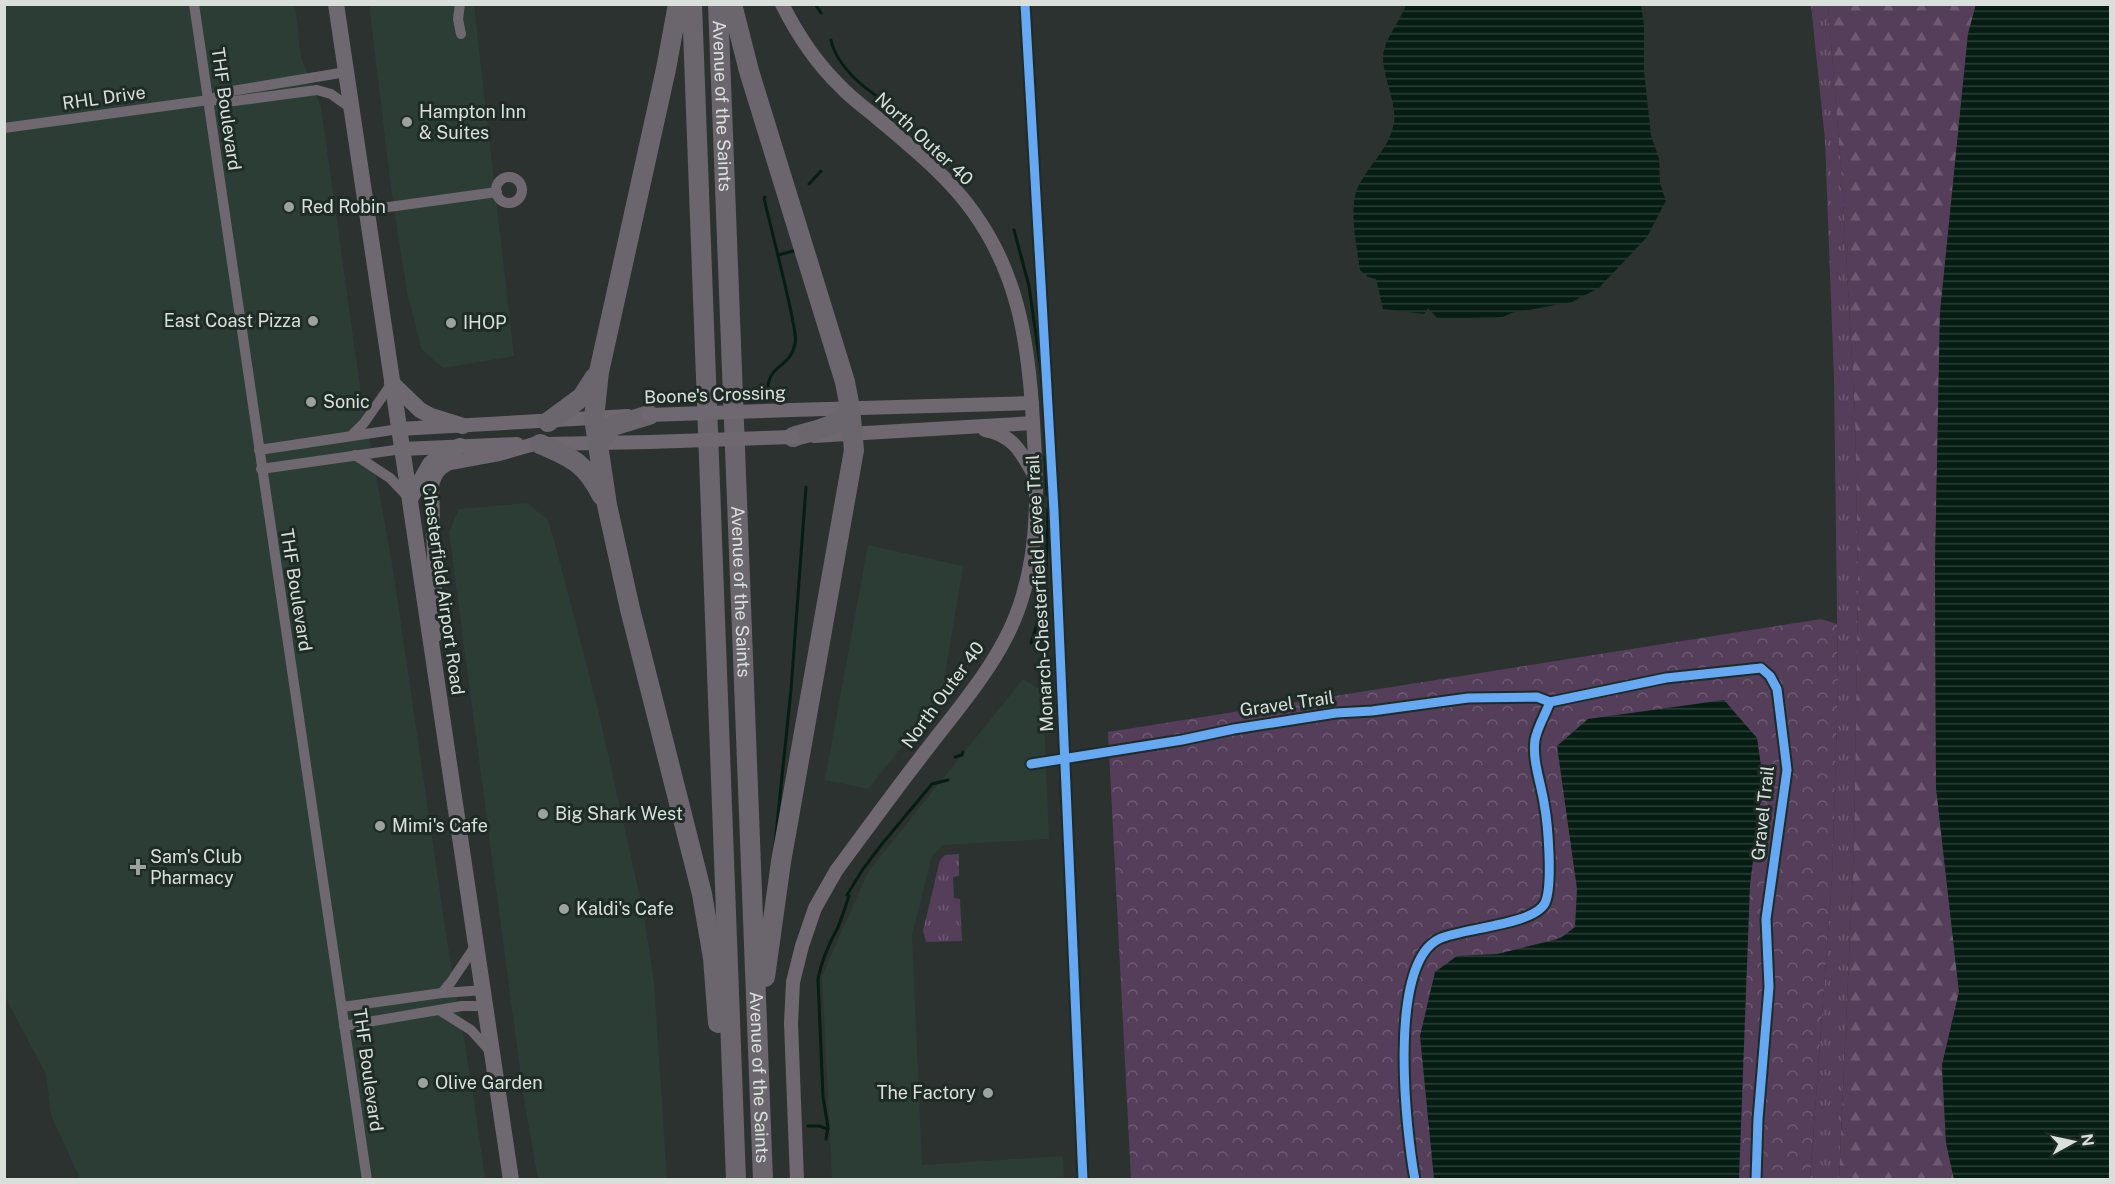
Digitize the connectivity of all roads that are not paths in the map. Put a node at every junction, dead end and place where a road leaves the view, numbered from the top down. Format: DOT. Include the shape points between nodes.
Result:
graph roads {
  1 [pos="194,4"];
  2 [pos="336,4"];
  3 [pos="460,4"];
  4 [pos="678,4"];
  5 [pos="692,4"];
  6 [pos="718,4"];
  7 [pos="732,4"];
  8 [pos="782,4"];
  9 [pos="461,34"];
  10 [pos="346,72"];
  11 [pos="208,100"];
  12 [pos="352,109"];
  13 [pos="4,128"];
  14 [pos="496,192"];
  15 [pos="367,210"];
  16 [pos="598,372"];
  17 [pos="392,383"];
  18 [pos="1032,403"];
  19 [pos="850,408"];
  20 [pos="649,415"];
  21 [pos="594,418"];
  22 [pos="548,422"];
  23 [pos="1033,423"];
  24 [pos="463,426"];
  25 [pos="968,427"];
  26 [pos="399,429"];
  27 [pos="853,434"];
  28 [pos="352,435"];
  29 [pos="792,437"];
  30 [pos="537,444"];
  31 [pos="597,444"];
  32 [pos="460,446"];
  33 [pos="402,449"];
  34 [pos="258,450"];
  35 [pos="355,455"];
  36 [pos="261,469"];
  37 [pos="1036,477"];
  38 [pos="410,499"];
  39 [pos="607,505"];
  40 [pos="437,673"];
  41 [pos="476,945"];
  42 [pos="442,993"];
  43 [pos="484,996"];
  44 [pos="342,1007"];
  45 [pos="439,1010"];
  46 [pos="345,1026"];
  47 [pos="757,1027"];
  48 [pos="492,1054"];
  49 [pos="734,1110"];
  50 [pos="367,1179"];
  51 [pos="511,1179"];
  52 [pos="736,1179"];
  53 [pos="763,1179"];
  54 [pos="797,1179"];
  1 -- 11 [label="street, THF Boulevard"];
  2 -- 10 [label="main road, Chesterfield Airport Road"];
  3 -- 9 [label="street"];
  4 -- 16 [label="highway"];
  5 -- 49 [label="highway, Avenue of the Saints"];
  6 -- 47 [label="highway, Avenue of the Saints"];
  7 -- 19 [label="highway"];
  8 -- 18 [label="street, North Outer 40" via="804,42 841,88 941,175 986,231 1015,294 1026,339"];
  10 -- 11 [label="street, RHL Drive" via="232,91"];
  10 -- 12 [label="main road, Chesterfield Airport Road"];
  11 -- 12 [label="street, RHL Drive" via="234,101 317,90 331,94"];
  11 -- 13 [label="street, RHL Drive"];
  11 -- 34 [label="street, THF Boulevard"];
  12 -- 15 [label="main road, Chesterfield Airport Road"];
  14 -- 15 [label="street"];
  15 -- 17 [label="main road, Chesterfield Airport Road"];
  16 -- 21 [label="highway"];
  16 -- 22 [label="highway" via="582,396"];
  17 -- 24 [label="main road" via="420,410"];
  17 -- 26 [label="main road, Chesterfield Airport Road"];
  17 -- 28 [label="street"];
  18 -- 19 [label="street, Boone's Crossing"];
  18 -- 23 [label="street, North Outer 40"];
  19 -- 20 [label="street, Boone's Crossing, bridge"];
  19 -- 27 [label="highway"];
  19 -- 29 [label="highway" via="835,425"];
  20 -- 21 [label="street, Boone's Crossing"];
  20 -- 31 [label="highway" via="613,426"];
  21 -- 22 [label="street, Boone's Crossing"];
  21 -- 31 [label="highway"];
  22 -- 24 [label="street, Boone's Crossing"];
  23 -- 25 [label="street"];
  23 -- 37 [label="street, North Outer 40"];
  24 -- 26 [label="street, Boone's Crossing"];
  25 -- 27 [label="street"];
  25 -- 37 [label="street" via="995,432 1013,442"];
  26 -- 28 [label="street"];
  26 -- 33 [label="main road, Chesterfield Airport Road"];
  27 -- 29 [label="street"];
  27 -- 47 [label="highway" via="854,450 783,851"];
  28 -- 34 [label="street"];
  29 -- 31 [label="street, bridge"];
  30 -- 31 [label="street"];
  30 -- 32 [label="street"];
  30 -- 39 [label="highway" via="572,457 594,479"];
  30 -- 40 [label="street" via="450,463 435,475 432,485"];
  31 -- 39 [label="highway"];
  32 -- 33 [label="street"];
  32 -- 38 [label="main road" via="430,464"];
  33 -- 35 [label="street"];
  33 -- 38 [label="main road, Chesterfield Airport Road"];
  34 -- 36 [label="street, THF Boulevard"];
  35 -- 36 [label="street"];
  35 -- 38 [label="street" via="390,478"];
  36 -- 44 [label="street, THF Boulevard"];
  37 -- 54 [label="street, North Outer 40" via="1035,539 1022,601 1009,628 974,688 836,871 815,908 802,946 791,1023"];
  38 -- 40 [label="main road, Chesterfield Airport Road"];
  39 -- 49 [label="highway" via="706,912 718,1027"];
  40 -- 41 [label="main road, Chesterfield Airport Road"];
  41 -- 42 [label="street"];
  41 -- 43 [label="main road, Chesterfield Airport Road"];
  42 -- 43 [label="street"];
  42 -- 44 [label="street"];
  43 -- 45 [label="street" via="462,1006"];
  43 -- 48 [label="main road, Chesterfield Airport Road"];
  44 -- 46 [label="street, THF Boulevard"];
  45 -- 46 [label="street"];
  45 -- 48 [label="street" via="471,1030"];
  46 -- 50 [label="street, THF Boulevard"];
  47 -- 53 [label="highway, Avenue of the Saints"];
  48 -- 51 [label="main road, Chesterfield Airport Road"];
  49 -- 52 [label="highway, Avenue of the Saints"];
}
